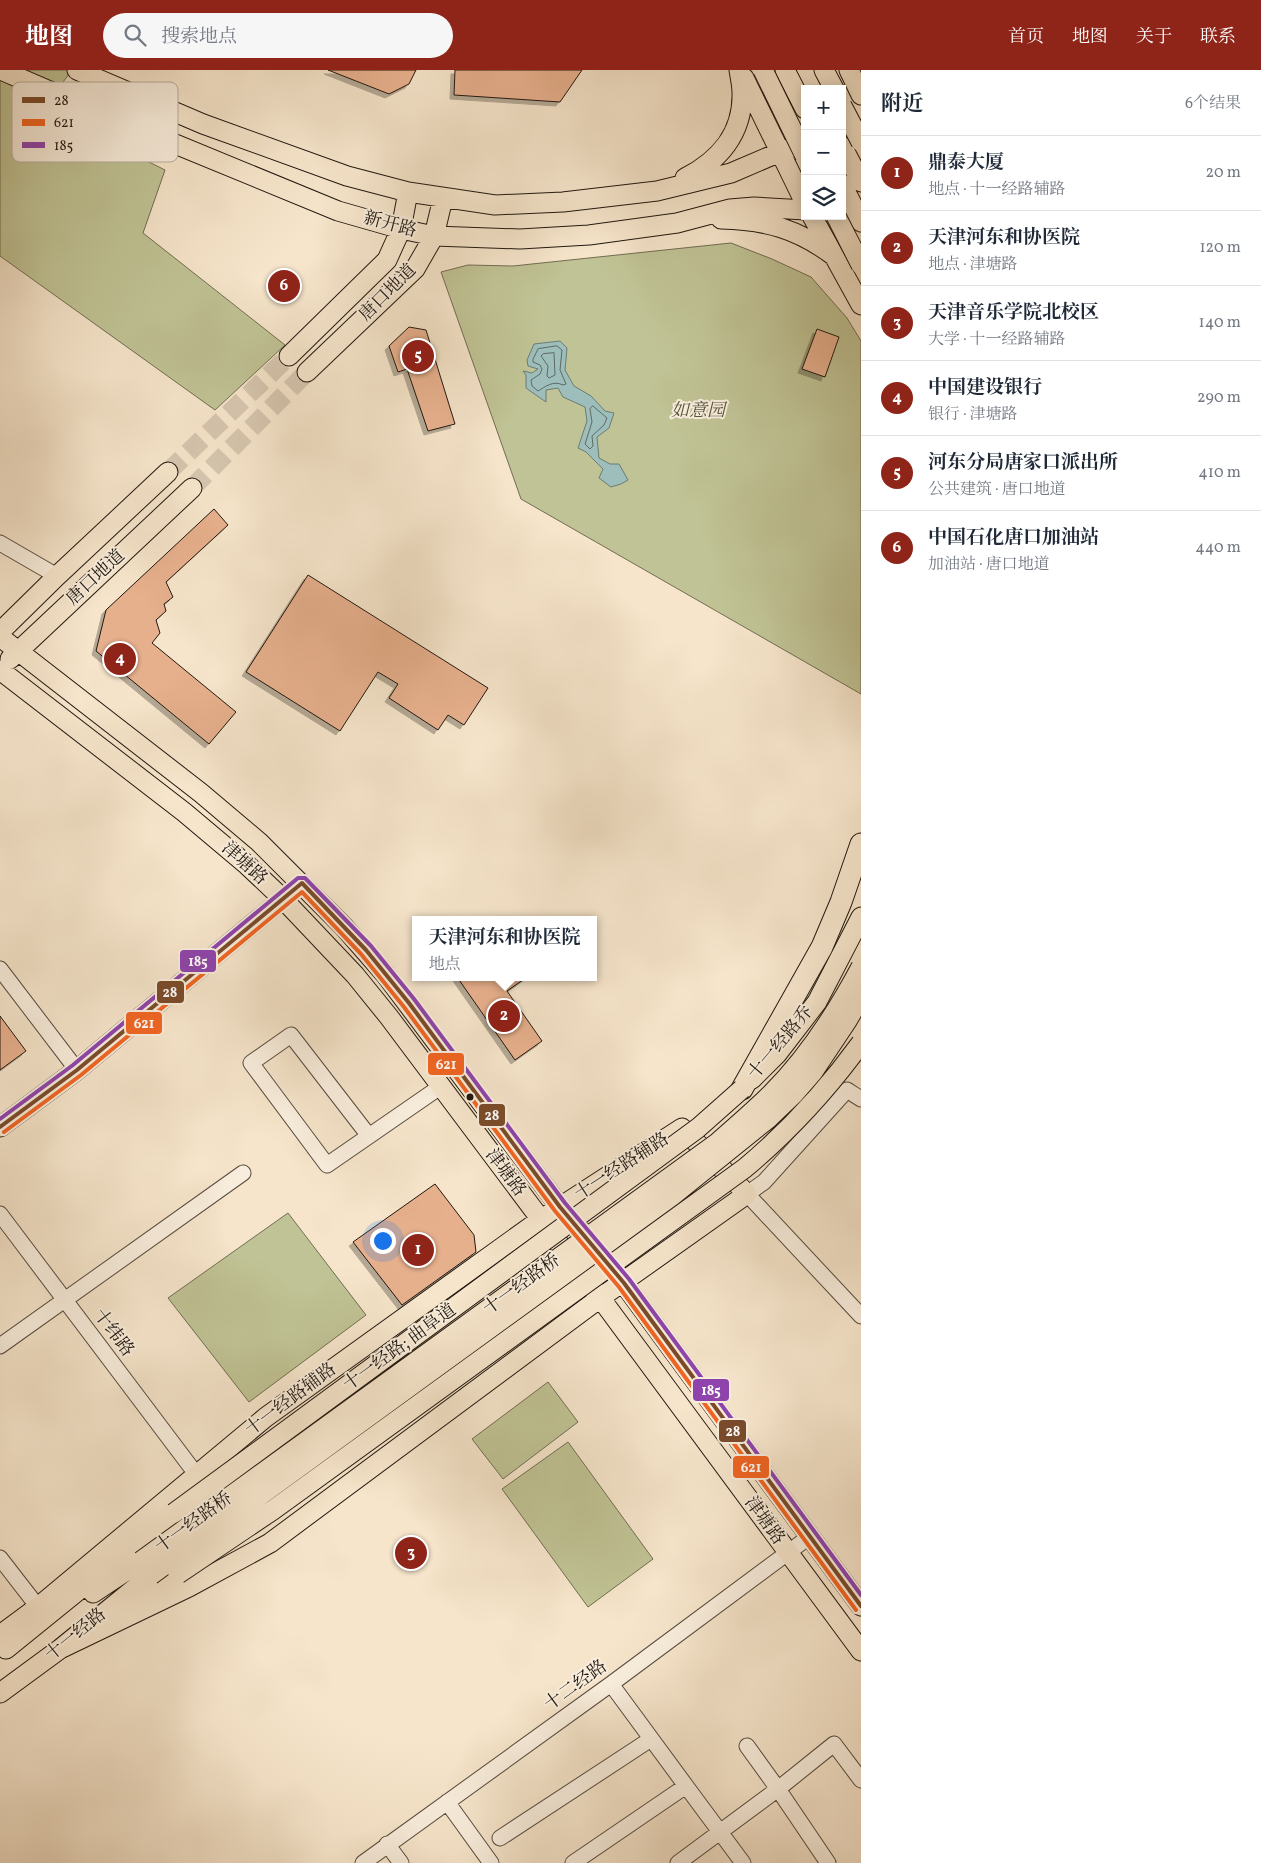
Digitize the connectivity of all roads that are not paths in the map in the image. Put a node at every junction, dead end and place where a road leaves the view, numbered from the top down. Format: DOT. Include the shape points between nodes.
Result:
graph roads {
  1 [pos="0,70"];
  2 [pos="77,70"];
  3 [pos="739,70"];
  4 [pos="763,70"];
  5 [pos="785,70"];
  6 [pos="824,70"];
  7 [pos="849,70"];
  8 [pos="28,82"];
  9 [pos="105,82"];
  10 [pos="832,85"];
  11 [pos="861,95"];
  12 [pos="801,101"];
  13 [pos="178,113"];
  14 [pos="846,114"];
  15 [pos="861,133"];
  16 [pos="846,135"];
  17 [pos="861,142"];
  18 [pos="178,145"];
  19 [pos="801,145"];
  20 [pos="801,148"];
  21 [pos="780,152"];
  22 [pos="846,154"];
  23 [pos="861,182"];
  24 [pos="657,191"];
  25 [pos="408,192"];
  26 [pos="846,192"];
  27 [pos="801,195"];
  28 [pos="443,198"];
  29 [pos="801,210"];
  30 [pos="814,220"];
  31 [pos="832,220"];
  32 [pos="838,220"];
  33 [pos="861,222"];
  34 [pos="677,223"];
  35 [pos="401,229"];
  36 [pos="434,236"];
  37 [pos="861,242"];
  38 [pos="834,256"];
  39 [pos="861,265"];
  40 [pos="861,305"];
  41 [pos="289,356"];
  42 [pos="308,372"];
  43 [pos="168,472"];
  44 [pos="192,488"];
  45 [pos="0,544"];
  46 [pos="57,576"];
  47 [pos="0,632"];
  48 [pos="0,637"];
  49 [pos="19,651"];
  50 [pos="0,669"];
  51 [pos="861,844"];
  52 [pos="302,883"];
  53 [pos="283,899"];
  54 [pos="861,917"];
  55 [pos="861,967"];
  56 [pos="0,969"];
  57 [pos="861,997"];
  58 [pos="861,1043"];
  59 [pos="77,1070"];
  60 [pos="440,1087"];
  61 [pos="742,1089"];
  62 [pos="861,1099"];
  63 [pos="0,1127"];
  64 [pos="369,1136"];
  65 [pos="243,1173"];
  66 [pos="747,1194"];
  67 [pos="560,1207"];
  68 [pos="0,1214"];
  69 [pos="540,1220"];
  70 [pos="624,1282"];
  71 [pos="600,1298"];
  72 [pos="64,1300"];
  73 [pos="861,1316"];
  74 [pos="0,1346"];
  75 [pos="196,1474"];
  76 [pos="809,1537"];
  77 [pos="788,1553"];
  78 [pos="0,1558"];
  79 [pos="146,1568"];
  80 [pos="861,1606"];
  81 [pos="38,1607"];
  82 [pos="2,1646"];
  83 [pos="60,1650"];
  84 [pos="861,1651"];
  85 [pos="611,1684"];
  86 [pos="0,1693"];
  87 [pos="651,1739"];
  88 [pos="747,1746"];
  89 [pos="861,1780"];
  90 [pos="686,1786"];
  91 [pos="778,1789"];
  92 [pos="447,1802"];
  93 [pos="720,1833"];
  94 [pos="500,1838"];
  95 [pos="387,1844"];
  96 [pos="363,1863"];
  97 [pos="401,1863"];
  98 [pos="491,1863"];
  99 [pos="573,1863"];
  100 [pos="678,1863"];
  101 [pos="743,1863"];
  102 [pos="828,1863"];
  1 -- 8 [label="main road, 新开路"];
  2 -- 9 [label="main road, 新开路"];
  3 -- 21 [label="main road"];
  3 -- 24 [label="main road" via="740,110 729,143 702,169"];
  4 -- 20 [label="main road, bridge"];
  5 -- 12 [label="main road"];
  6 -- 10 [label="main road"];
  7 -- 11 [label="main road"];
  13 -- 25 [label="main road, 新开路" via="346,176"];
  14 -- 17 [label="main road, bridge"];
  15 -- 16 [label="main road"];
  18 -- 35 [label="main road, 新开路" via="338,211"];
  19 -- 21 [label="main road, 新开路"];
  21 -- 24 [label="main road, 新开路" via="730,173"];
  21 -- 27 [label="main road"];
  22 -- 23 [label="main road"];
  24 -- 28 [label="main road, 新开路" via="564,202 495,205"];
  25 -- 28 [label="main road, 新开路"];
  25 -- 35 [label="main road, 唐口地道"];
  26 -- 33 [label="main road"];
  28 -- 36 [label="main road, 唐口地道"];
  29 -- 34 [label="main road, 新开路" via="730,209"];
  30 -- 38 [label="main road"];
  31 -- 37 [label="main road"];
  32 -- 39 [label="main road, bridge"];
  34 -- 36 [label="main road, 新开路" via="589,235 520,239"];
  34 -- 38 [label="main road" via="715,219 755,222 800,234"];
  35 -- 36 [label="main road, 新开路"];
  35 -- 41 [label="main road, 唐口地道" via="387,260"];
  36 -- 42 [label="main road, 唐口地道" via="416,268"];
  38 -- 40 [label="main road"];
  43 -- 46 [label="main road, 唐口地道"];
  44 -- 49 [label="main road, 唐口地道"];
  45 -- 46 [label="street"];
  46 -- 47 [label="main road, 唐口地道"];
  48 -- 49 [label="main road, 津塘路"];
  49 -- 50 [label="main road, 唐口地道"];
  49 -- 52 [label="main road, 津塘路" via="201,794"];
  50 -- 53 [label="main road, 津塘路" via="184,812"];
  51 -- 61 [label="highway" via="822,947"];
  52 -- 53 [label="street"];
  52 -- 67 [label="main road, 津塘路" via="366,950"];
  53 -- 59 [label="main road"];
  53 -- 60 [label="main road, 津塘路" via="355,976"];
  54 -- 61 [label="main road, 十一经路乔" via="817,1002 777,1054"];
  55 -- 79 [label="main road, 十一经路桥, bridge" via="836,1010 797,1065 772,1094 717,1143"];
  56 -- 59 [label="street"];
  57 -- 79 [label="main road, 十一经路桥, bridge" via="813,1072 793,1095 672,1196"];
  58 -- 83 [label="main road, 十一经路桥, bridge" via="828,1086 779,1139 745,1168 304,1488"];
  59 -- 63 [label="main road"];
  60 -- 64 [label="street"];
  60 -- 69 [label="main road, 津塘路"];
  61 -- 82 [label="main road, 十一经路; 曲阜道, bridge" via="698,1128 174,1513"];
  62 -- 66 [label="street" via="847,1090 764,1182"];
  64 -- 64 [label="street" via="327,1166 251,1063 291,1035"];
  65 -- 72 [label="street"];
  66 -- 67 [label="main road, 十一经路辅路" via="682,1128"];
  66 -- 70 [label="main road"];
  66 -- 73 [label="street"];
  67 -- 69 [label="main road, 十一经路辅路"];
  67 -- 70 [label="main road, 津塘路"];
  68 -- 72 [label="street, 十纬路"];
  69 -- 71 [label="main road, 津塘路"];
  69 -- 75 [label="main road, 十一经路辅路" via="266,1417"];
  70 -- 71 [label="main road"];
  70 -- 76 [label="main road, 津塘路"];
  71 -- 77 [label="main road, 津塘路"];
  71 -- 83 [label="main road" via="270,1543"];
  72 -- 74 [label="street"];
  72 -- 75 [label="street, 十纬路"];
  75 -- 81 [label="main road, 十一经路辅路"];
  76 -- 77 [label="street, 十二经路"];
  76 -- 80 [label="main road, 津塘路"];
  77 -- 84 [label="main road, 津塘路"];
  77 -- 85 [label="street, 十二经路"];
  78 -- 81 [label="street"];
  79 -- 82 [label="main road, 十一经路"];
  79 -- 83 [label="main road, 十一经路"];
  81 -- 82 [label="main road, 十一经路辅路"];
  83 -- 86 [label="main road, 十一经路"];
  85 -- 87 [label="street"];
  85 -- 92 [label="street, 十二经路"];
  87 -- 90 [label="street"];
  87 -- 94 [label="street"];
  88 -- 91 [label="street"];
  89 -- 91 [label="street" via="834,1744"];
  90 -- 93 [label="street"];
  90 -- 99 [label="street"];
  91 -- 93 [label="street"];
  91 -- 102 [label="street"];
  92 -- 95 [label="street, 十二经路"];
  92 -- 98 [label="street"];
  93 -- 100 [label="street"];
  93 -- 101 [label="street"];
  95 -- 96 [label="street, 十二经路"];
  95 -- 97 [label="street"];
}
